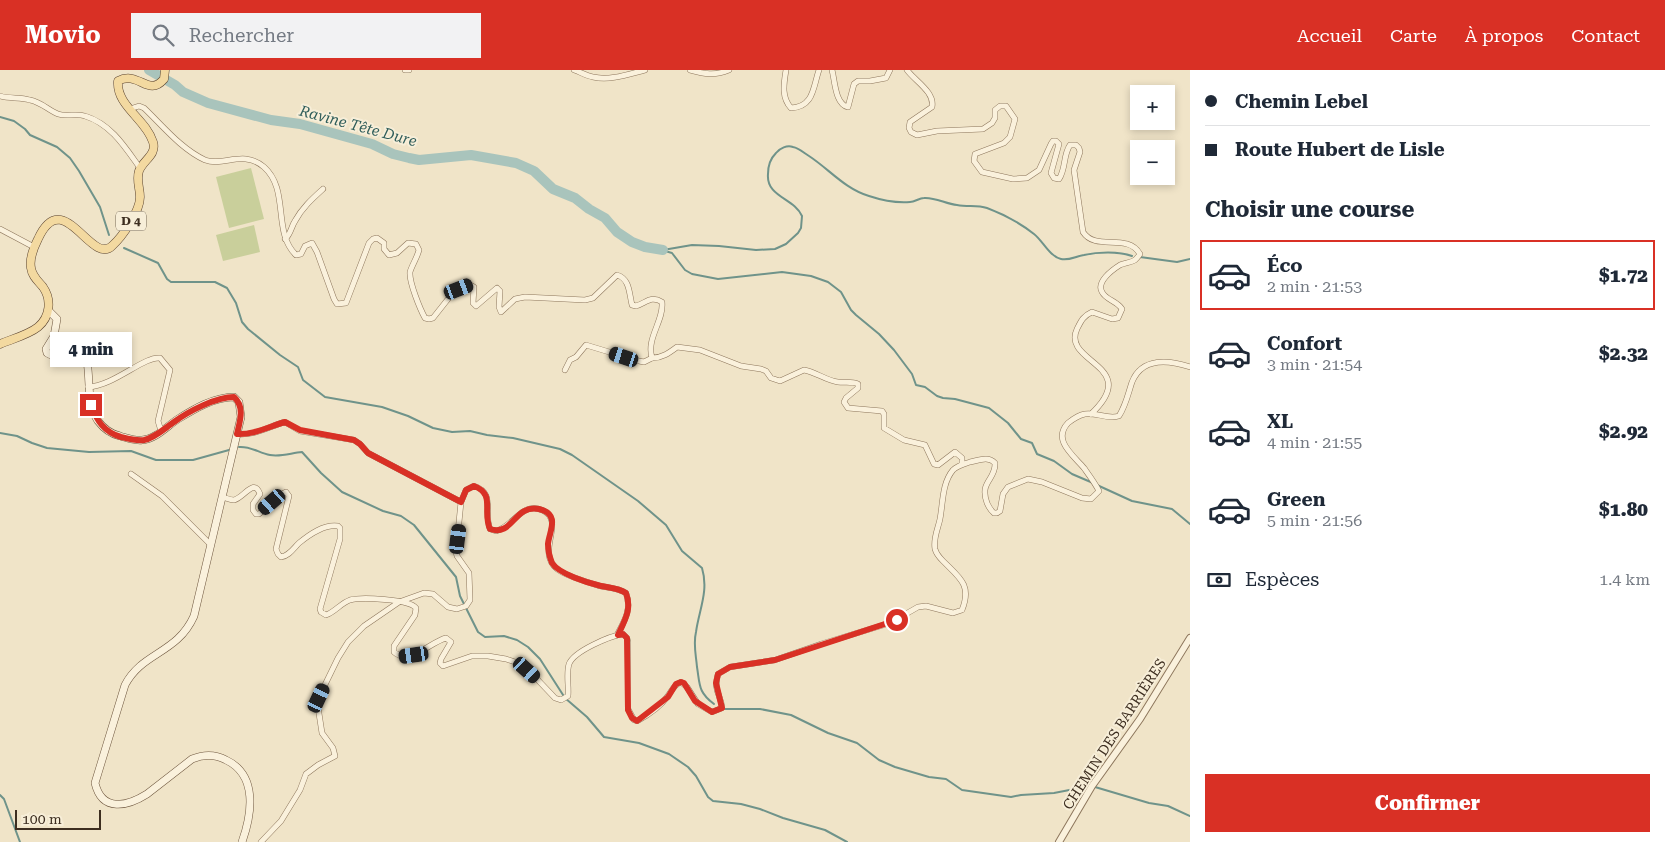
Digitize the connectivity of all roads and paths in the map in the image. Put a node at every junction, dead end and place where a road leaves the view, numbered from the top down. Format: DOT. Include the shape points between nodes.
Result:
graph roads {
  1 [pos="405,70"];
  2 [pos="409,70"];
  3 [pos="574,70"];
  4 [pos="645,70"];
  5 [pos="690,70"];
  6 [pos="729,70"];
  7 [pos="786,70"];
  8 [pos="819,70"];
  9 [pos="832,70"];
  10 [pos="890,70"];
  11 [pos="907,70"];
  12 [pos="165,73"];
  13 [pos="0,96"];
  14 [pos="130,109"];
  15 [pos="140,168"];
  16 [pos="323,190"];
  17 [pos="0,229"];
  18 [pos="285,239"];
  19 [pos="34,247"];
  20 [pos="49,310"];
  21 [pos="0,344"];
  22 [pos="652,358"];
  23 [pos="1190,367"];
  24 [pos="565,370"];
  25 [pos="88,387"];
  26 [pos="1091,414"];
  27 [pos="161,432"];
  28 [pos="237,434"];
  29 [pos="962,464"];
  30 [pos="131,474"];
  31 [pos="222,497"];
  32 [pos="461,502"];
  33 [pos="211,545"];
  34 [pos="399,602"];
  35 [pos="618,635"];
  36 [pos="1190,638"];
  37 [pos="242,842"];
  38 [pos="261,842"];
  39 [pos="1058,842"];
  1 -- 2 [label="street"];
  3 -- 4 [label="street" via="602,78"];
  5 -- 6 [label="street" via="709,75"];
  7 -- 8 [label="street" via="786,102 792,108 805,104 812,96"];
  9 -- 10 [label="street" via="840,101 848,107 858,80 886,78"];
  11 -- 26 [label="street" via="930,94 933,102 932,107 910,122 911,132 917,135 983,129 992,123 996,110 1006,106 1015,119 1010,137 1004,143 975,154 977,167 982,172 1013,179 1027,178 1039,170 1051,144 1056,141 1060,144 1051,174 1059,179 1066,150 1070,145 1076,145 1080,152 1074,170 1084,232 1096,241 1123,242 1140,254 1110,272 1100,284 1104,295 1122,309 1118,318 1092,312 1083,318 1075,334 1074,341 1080,352 1102,369 1108,384 1105,398"];
  12 -- 14 [label="main road" via="162,82 153,86 132,74 118,81 117,90"];
  13 -- 15 [label="street" via="37,101 58,114 85,116 103,125 117,136"];
  14 -- 15 [label="main road" via="153,142 151,156"];
  14 -- 18 [label="street" via="144,108 183,145 205,160 246,159 264,167 272,176 280,198"];
  15 -- 19 [label="main road, D 4" via="137,178 140,201 130,222 112,246 107,249 95,246 76,227 58,220 42,231"];
  16 -- 18 [label="street" via="306,204"];
  17 -- 19 [label="street"];
  18 -- 22 [label="street" via="296,255 312,243 337,304 346,303 373,239 381,240 389,255 397,253 408,243 416,244 419,250 410,276 417,302 425,318 429,319 452,294 470,285 474,287 476,306 497,288 501,312 515,299 525,297 593,298 617,275 628,284 632,305 653,299 662,302 663,311 651,344"];
  19 -- 20 [label="main road, D 4" via="31,268 48,297"];
  20 -- 21 [label="main road" via="46,320 37,328"];
  20 -- 25 [label="main road" via="56,319 56,329 47,353 53,356 82,348 86,357"];
  22 -- 24 [label="street" via="639,362 586,345 570,360"];
  22 -- 29 [label="street" via="664,356 677,346 761,369 780,381 804,370 833,381 854,382 858,388 846,398 844,402 848,408 882,411 884,428 904,440 925,445 934,464 938,465 955,452 962,458"];
  23 -- 26 [label="street" via="1172,361 1150,364 1139,370 1132,381 1120,416"];
  25 -- 27 [label="main road" via="95,415 108,432 137,440 148,439"];
  25 -- 27 [label="street" via="101,386 160,358 170,370 158,422"];
  26 -- 29 [label="street" via="1070,421 1061,435 1070,454 1099,491 1091,498 1082,498 1028,479 1008,487 1003,494 1000,511 994,514 984,488 995,463 986,458"];
  27 -- 28 [label="main road" via="178,418 216,399 234,397 241,410"];
  28 -- 31 [label="main road"];
  28 -- 32 [label="street" via="248,434 285,422 300,430 354,440 368,453"];
  29 -- 35 [label="street" via="954,469 944,492 934,539 935,551 964,585 967,600 958,613 918,607 890,623 775,660 730,667 718,674 716,688 722,708 712,712 698,704 681,682 668,697 637,721 628,710 627,638 623,634"];
  30 -- 33 [label="street" via="162,496"];
  31 -- 33 [label="main road"];
  31 -- 34 [label="street" via="233,500 255,487 260,494 253,510 259,514 280,495 288,493 276,550 281,557 288,555 314,532 334,525 340,528 340,539 320,609 322,614 330,614 358,598"];
  32 -- 34 [label="street" via="456,552 469,573 470,600 466,606 456,609 424,592"];
  32 -- 35 [label="street" via="466,490 474,486 482,489 487,495 487,524 496,531 509,526 518,514 528,509 541,510 550,516 553,526 549,552 557,569 626,593 628,615"];
  33 -- 37 [label="main road" via="194,616 187,630 178,640 141,665 125,685 95,784 105,801 121,805 148,794 192,759 221,757 237,767 247,782 250,811"];
  34 -- 35 [label="street" via="414,605 417,611 396,643 396,654 414,655 446,638 451,642 441,659 443,666 472,656 506,659 518,663 561,700 568,696 571,661 583,651"];
  34 -- 38 [label="street" via="364,626 338,658 319,698 320,726 335,756 306,774 281,821"];
  36 -- 39 [label="street, CHEMIN DES BARRIÈRES"];
}
